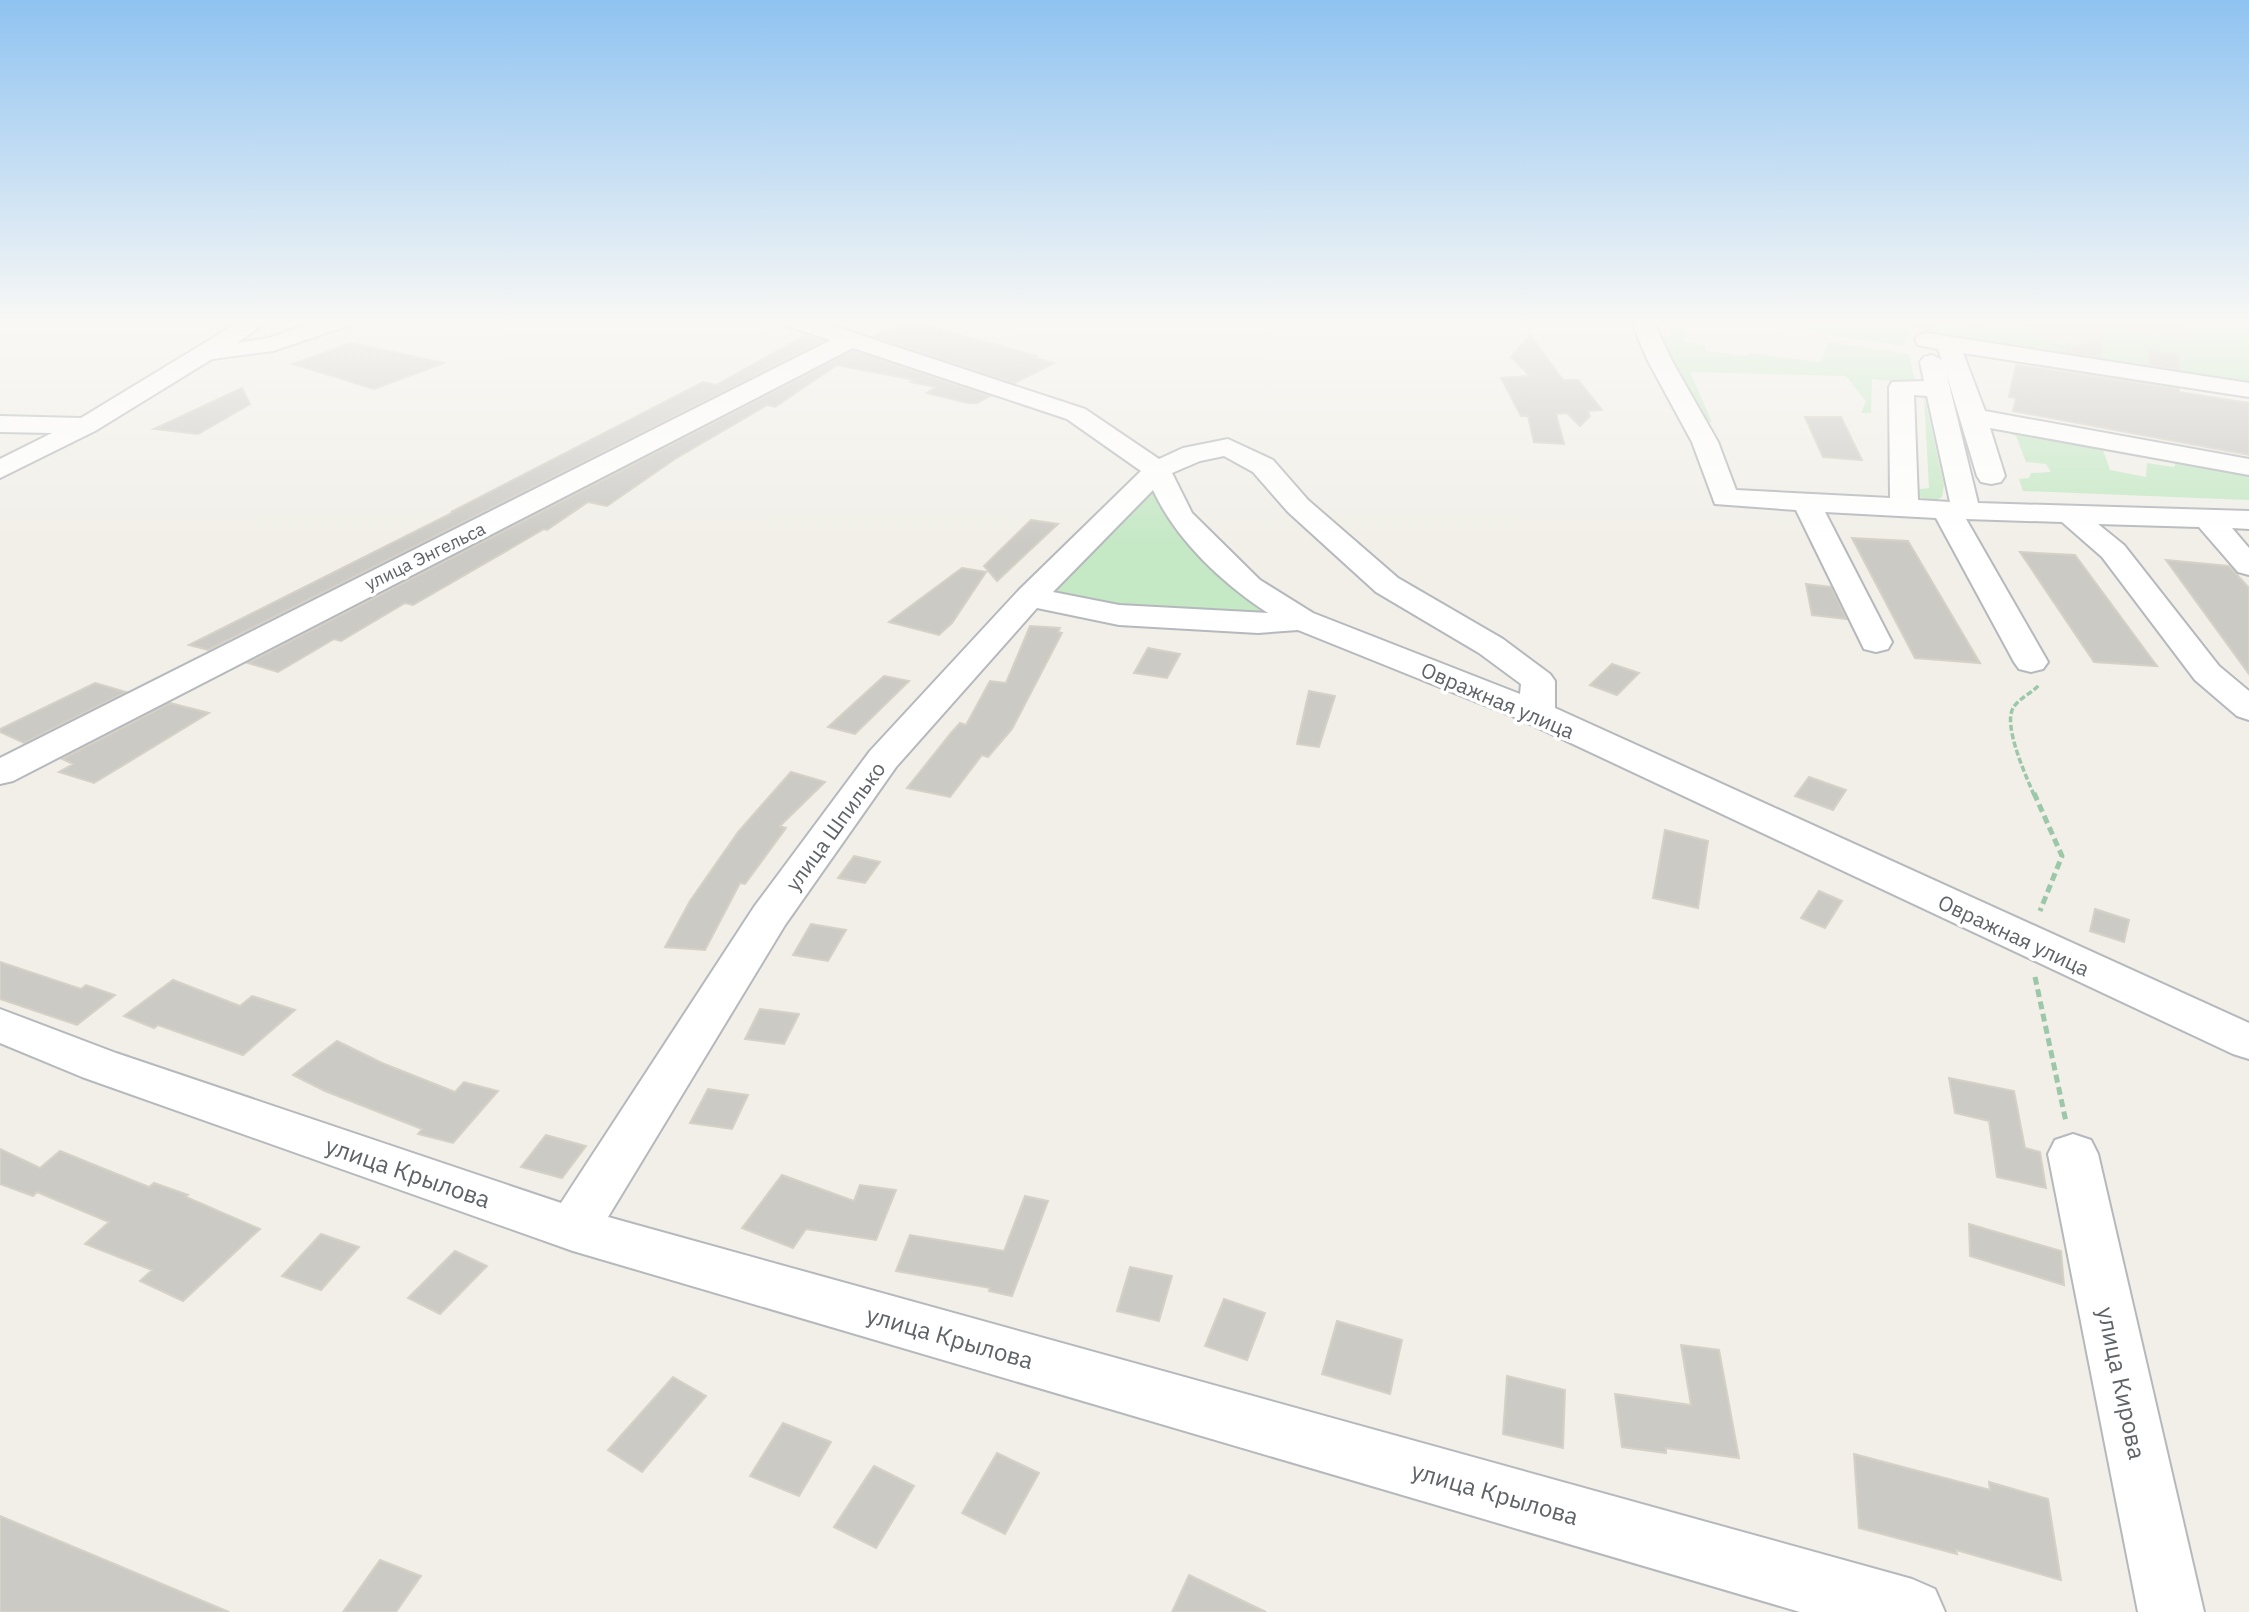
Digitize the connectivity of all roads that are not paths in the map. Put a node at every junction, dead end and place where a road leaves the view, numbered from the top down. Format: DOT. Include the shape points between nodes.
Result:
graph roads {
  1 [pos="138,394"];
  2 [pos="737,394"];
  3 [pos="1022,394"];
  4 [pos="1678,394"];
  5 [pos="1901,394"];
  6 [pos="1939,394"];
  7 [pos="1963,394"];
  8 [pos="1974,417"];
  9 [pos="0,424"];
  10 [pos="86,426"];
  11 [pos="2249,467"];
  12 [pos="0,470"];
  13 [pos="1157,470"];
  14 [pos="1992,476"];
  15 [pos="1807,502"];
  16 [pos="1904,507"];
  17 [pos="1956,510"];
  18 [pos="2068,514"];
  19 [pos="2207,518"];
  20 [pos="2249,520"];
  21 [pos="2243,554"];
  22 [pos="1030,597"];
  23 [pos="1301,620"];
  24 [pos="1876,642"];
  25 [pos="2031,662"];
  26 [pos="2207,673"];
  27 [pos="2249,678"];
  28 [pos="2249,709"];
  29 [pos="1537,713"];
  30 [pos="0,773"];
  31 [pos="0,1025"];
  32 [pos="2249,1042"];
  33 [pos="2073,1154"];
  34 [pos="573,1229"];
  35 [pos="1912,1612"];
  36 [pos="2171,1612"];
  1 -- 10 [label="street"];
  2 -- 30 [label="street, улица Энгельса"];
  3 -- 13 [label="street, Овражная улица" via="1076,414"];
  4 -- 15 [label="street" via="1705,442 1725,498"];
  5 -- 16 [label="street"];
  6 -- 17 [label="street"];
  7 -- 8 [label="street"];
  8 -- 11 [label="street"];
  8 -- 14 [label="street"];
  9 -- 10 [label="street"];
  10 -- 12 [label="street"];
  13 -- 22 [label="street, улица Шпилько"];
  13 -- 23 [label="street, Овражная улица" via="1180,517 1249,587"];
  13 -- 29 [label="street" via="1192,454 1228,447 1263,466 1298,506 1387,585 1491,646 1538,681"];
  15 -- 16 [label="street"];
  15 -- 24 [label="street"];
  16 -- 17 [label="street"];
  17 -- 18 [label="street"];
  17 -- 25 [label="street"];
  18 -- 19 [label="street"];
  18 -- 26 [label="street" via="2113,551"];
  19 -- 20 [label="street"];
  19 -- 21 [label="street"];
  22 -- 23 [label="street" via="1119,615 1258,623"];
  22 -- 34 [label="street, улица Шпилько" via="883,758 769,917"];
  23 -- 29 [label="street, Овражная улица"];
  26 -- 27 [label="street"];
  26 -- 28 [label="street"];
  29 -- 32 [label="street, Овражная улица"];
  31 -- 34 [label="street, улица Крылова" via="99,1065"];
  33 -- 36 [label="street, улица Кирова"];
  34 -- 35 [label="street, улица Крылова"];
}
